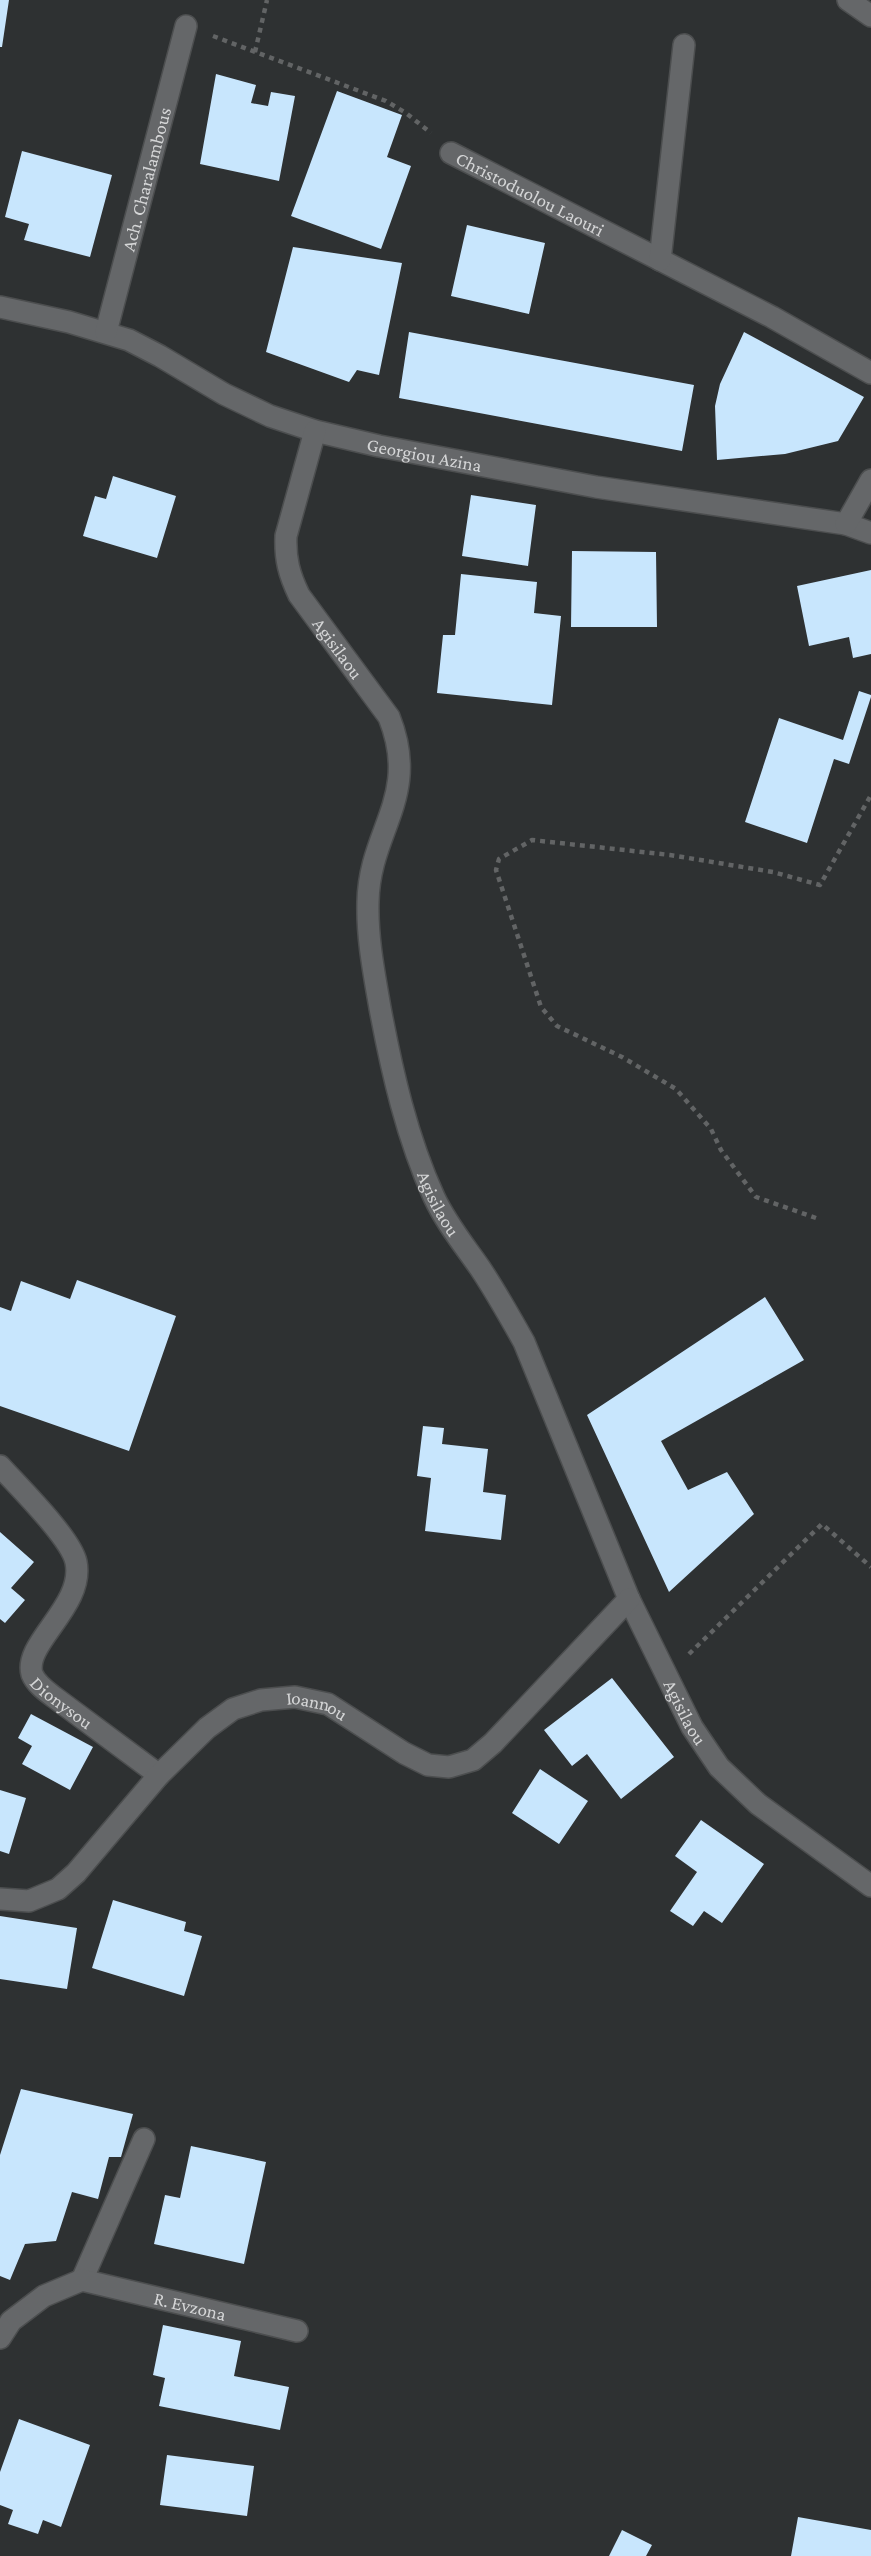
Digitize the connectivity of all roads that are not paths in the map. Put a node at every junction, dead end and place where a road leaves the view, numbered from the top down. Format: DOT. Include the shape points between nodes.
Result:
graph roads {
  1 [pos="848,0"];
  2 [pos="871,16"];
  3 [pos="186,26"];
  4 [pos="684,45"];
  5 [pos="452,153"];
  6 [pos="660,260"];
  7 [pos="0,307"];
  8 [pos="106,332"];
  9 [pos="871,373"];
  10 [pos="314,431"];
  11 [pos="871,480"];
  12 [pos="846,524"];
  13 [pos="871,533"];
  14 [pos="0,1466"];
  15 [pos="629,1599"];
  16 [pos="159,1775"];
  17 [pos="871,1886"];
  18 [pos="0,1899"];
  19 [pos="144,2139"];
  20 [pos="82,2280"];
  21 [pos="297,2331"];
  22 [pos="0,2338"];
  1 -- 2 [label="street"];
  3 -- 8 [label="street, Ach. Charalambous"];
  4 -- 6 [label="street"];
  5 -- 6 [label="street, Christoduolou Laouri"];
  6 -- 9 [label="street, Christoduolou Laouri"];
  7 -- 8 [label="street, Georgiou Azina"];
  8 -- 10 [label="street, Georgiou Azina" via="270,416"];
  10 -- 12 [label="street, Georgiou Azina" via="596,487"];
  10 -- 15 [label="street, Agisilaou" via="286,536 288,572 313,617 389,717 401,763 399,788 370,880 368,902 372,962 389,1059 434,1198 524,1342"];
  11 -- 12 [label="street"];
  12 -- 13 [label="street, Georgiou Azina"];
  14 -- 16 [label="street, Dionysou" via="66,1541 76,1561 74,1593 32,1658 32,1673 54,1698"];
  15 -- 16 [label="street, Ioannou" via="473,1760 449,1767 428,1765 328,1704 295,1697 261,1700 233,1709 206,1728"];
  15 -- 17 [label="street, Agisilaou" via="692,1727 719,1767 758,1804"];
  16 -- 18 [label="street, Ioannou" via="58,1889 29,1901"];
  19 -- 20 [label="street"];
  20 -- 21 [label="street, R. Evzona"];
  20 -- 22 [label="street" via="44,2296 11,2321"];
}
